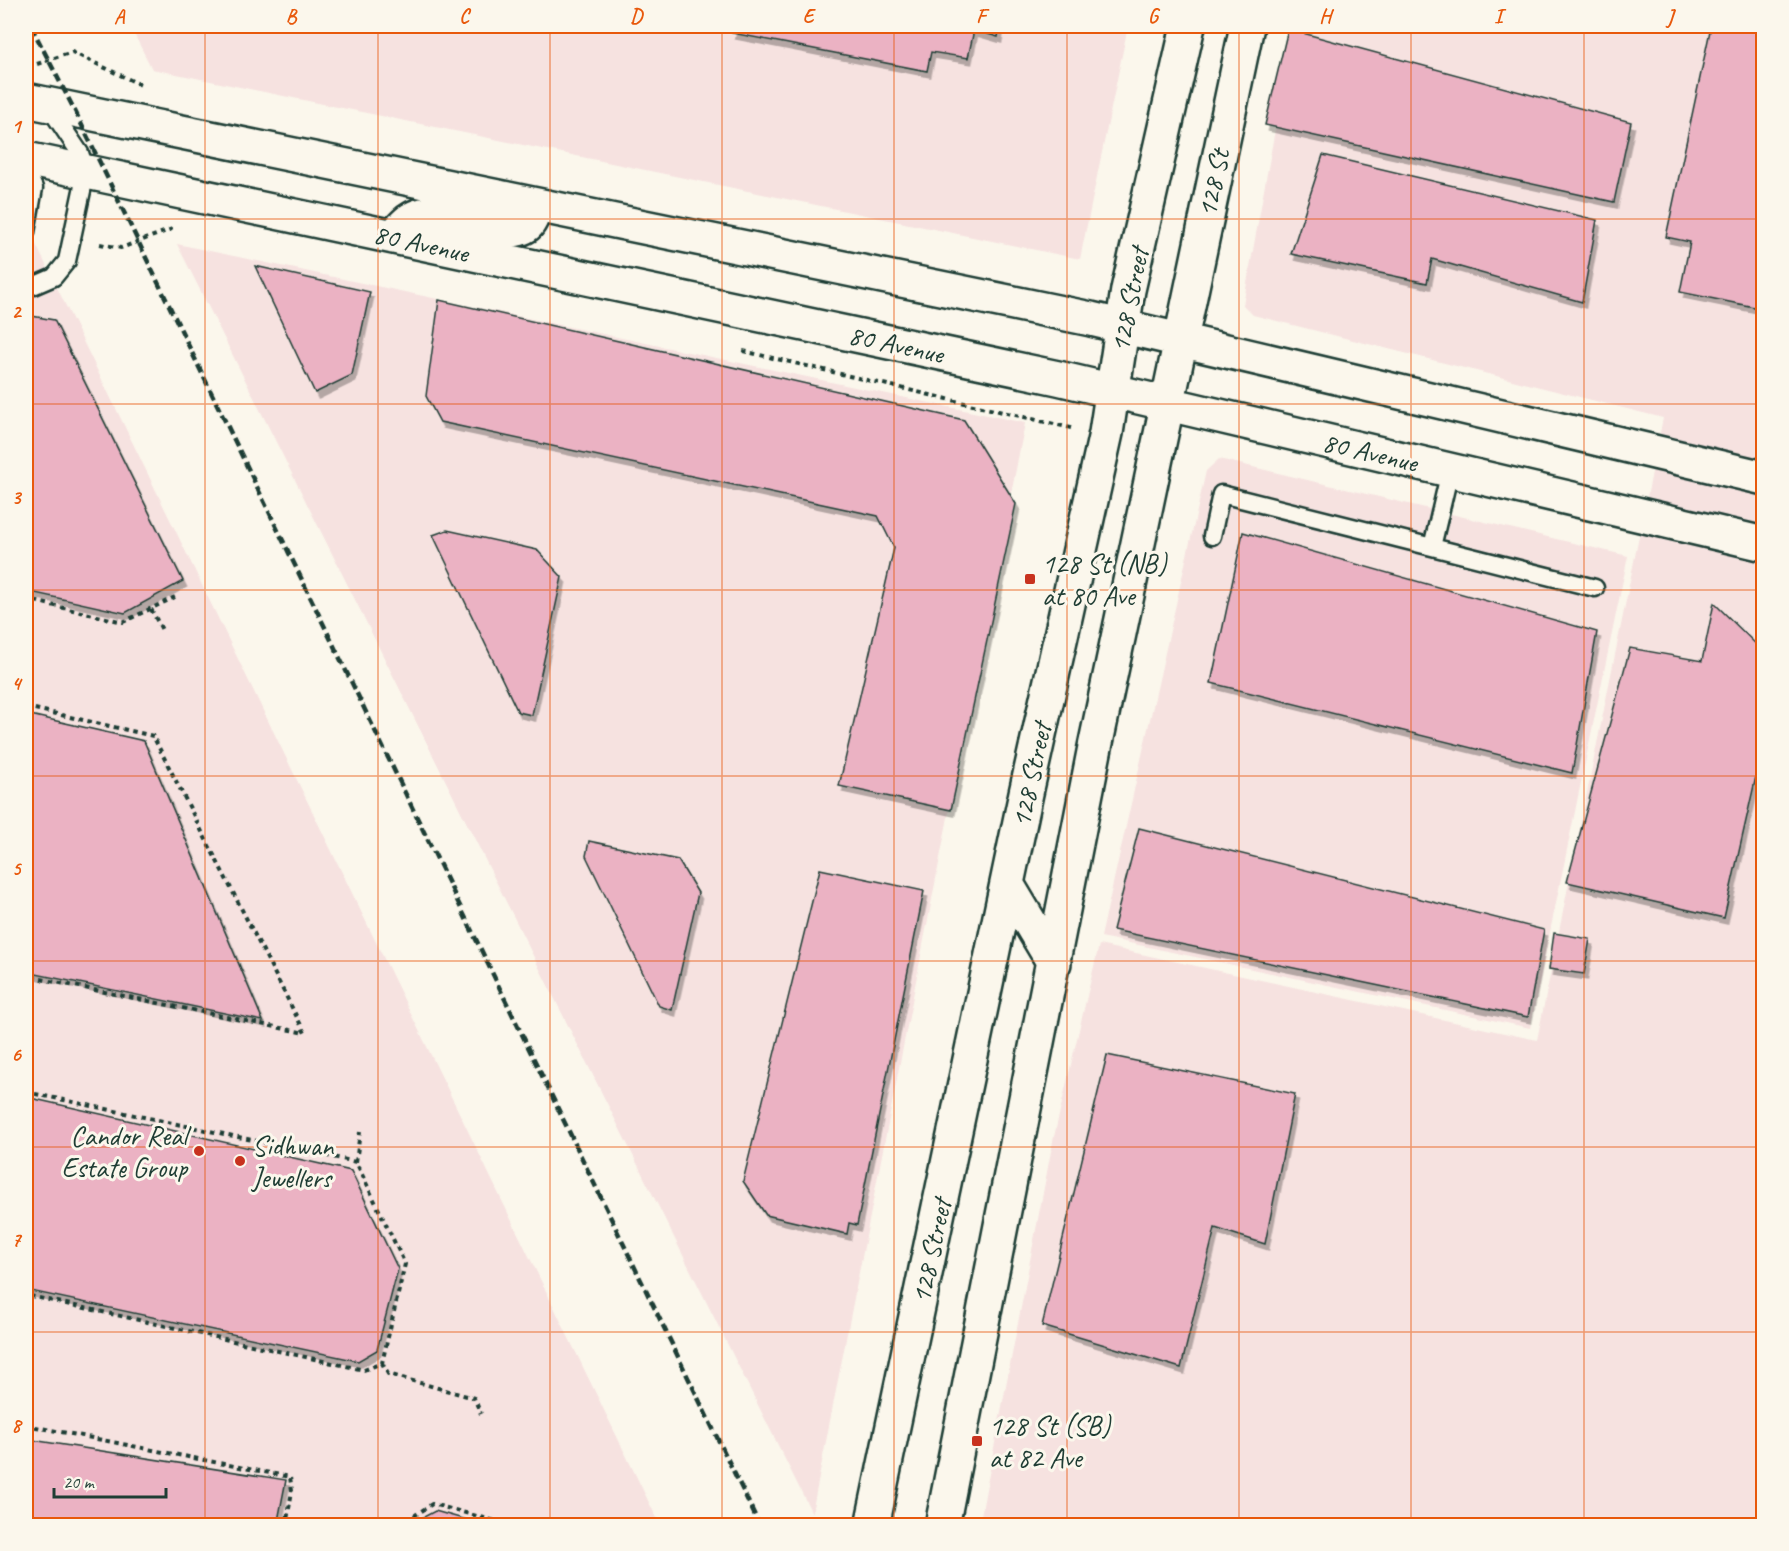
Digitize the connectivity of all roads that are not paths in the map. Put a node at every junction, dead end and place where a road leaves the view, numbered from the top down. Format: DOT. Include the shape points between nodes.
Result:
graph roads {
  1 [pos="1188,26"];
  2 [pos="1247,26"];
  3 [pos="37,103"];
  4 [pos="26,159"];
  5 [pos="26,170"];
  6 [pos="86,172"];
  7 [pos="536,207"];
  8 [pos="26,232"];
  9 [pos="393,237"];
  10 [pos="26,284"];
  11 [pos="1121,326"];
  12 [pos="1179,340"];
  13 [pos="1113,392"];
  14 [pos="1167,404"];
  15 [pos="1450,471"];
  16 [pos="1764,478"];
  17 [pos="1212,536"];
  18 [pos="1764,543"];
  19 [pos="1432,547"];
  20 [pos="1595,588"];
  21 [pos="1008,886"];
  22 [pos="1054,963"];
  23 [pos="872,1526"];
  24 [pos="942,1526"];
  1 -- 11 [label="main road, 128 Street"];
  2 -- 12 [label="main road, 128 St"];
  3 -- 6 [label="lane" via="80,153"];
  3 -- 7 [label="main road, 80 Avenue"];
  4 -- 6 [label="main road, 80 Avenue"];
  5 -- 8 [label="lane" via="34,188"];
  6 -- 9 [label="main road, 80 Avenue"];
  6 -- 10 [label="lane" via="67,261 54,277 33,286"];
  7 -- 9 [label="main road" via="521,228 506,229 424,214 411,218"];
  7 -- 11 [label="main road, 80 Avenue"];
  9 -- 13 [label="main road, 80 Avenue"];
  11 -- 12 [label="main road, 80 Avenue"];
  11 -- 13 [label="main road, 128 Street"];
  12 -- 14 [label="main road, 128 Street"];
  12 -- 16 [label="main road, 80 Avenue"];
  13 -- 14 [label="main road, 80 Avenue"];
  13 -- 21 [label="main road, 128 Street"];
  14 -- 15 [label="main road, 80 Avenue"];
  14 -- 22 [label="main road, 128 Street"];
  15 -- 18 [label="main road, 80 Avenue"];
  15 -- 19 [label="lane"];
  17 -- 19 [label="lane" via="1221,494"];
  19 -- 20 [label="lane"];
  21 -- 22 [label="main road"];
  21 -- 23 [label="main road, 128 Street"];
  22 -- 24 [label="main road, 128 Street"];
}
